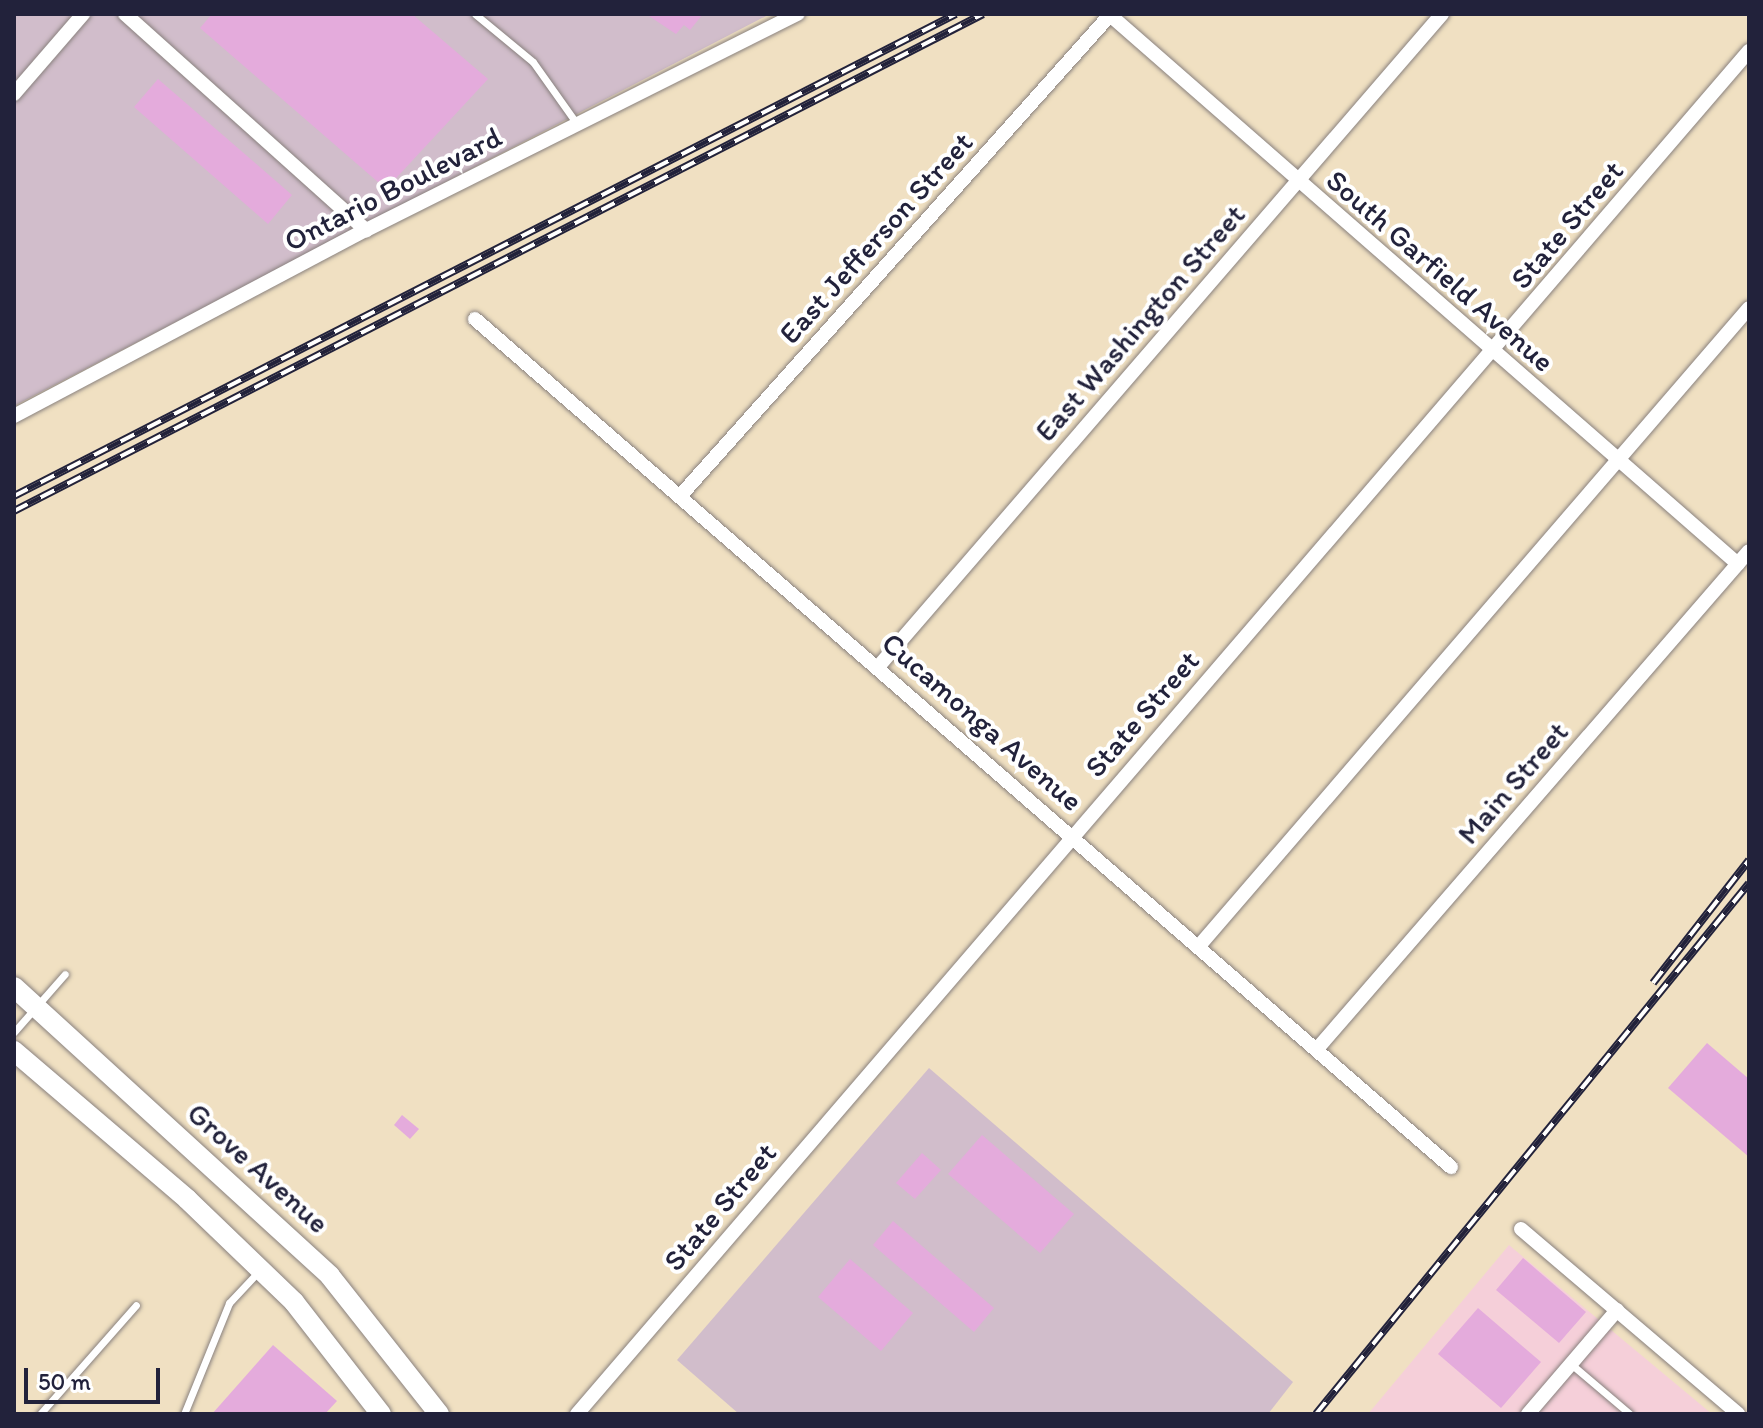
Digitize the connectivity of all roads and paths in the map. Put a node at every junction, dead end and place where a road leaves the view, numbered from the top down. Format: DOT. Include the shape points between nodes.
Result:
graph roads {
  1 [pos="83,14"];
  2 [pos="125,14"];
  3 [pos="475,14"];
  4 [pos="798,14"];
  5 [pos="1442,14"];
  6 [pos="1110,15"];
  7 [pos="1749,51"];
  8 [pos="14,94"];
  9 [pos="577,124"];
  10 [pos="1298,181"];
  11 [pos="366,230"];
  12 [pos="1749,308"];
  13 [pos="475,319"];
  14 [pos="1493,352"];
  15 [pos="14,416"];
  16 [pos="1616,458"];
  17 [pos="681,495"];
  18 [pos="1749,551"];
  19 [pos="1738,564"];
  20 [pos="878,667"];
  21 [pos="1072,835"];
  22 [pos="1199,946"];
  23 [pos="65,974"];
  24 [pos="14,987"];
  25 [pos="35,1007"];
  26 [pos="14,1032"];
  27 [pos="1317,1049"];
  28 [pos="14,1051"];
  29 [pos="1451,1167"];
  30 [pos="1521,1229"];
  31 [pos="261,1270"];
  32 [pos="136,1305"];
  33 [pos="1617,1310"];
  34 [pos="1570,1363"];
  35 [pos="40,1414"];
  36 [pos="184,1414"];
  37 [pos="381,1414"];
  38 [pos="439,1414"];
  39 [pos="577,1414"];
  40 [pos="1528,1414"];
  41 [pos="1630,1414"];
  42 [pos="1738,1414"];
  1 -- 8 [label="street"];
  2 -- 11 [label="street"];
  3 -- 9 [label="lane" via="533,62"];
  4 -- 9 [label="street, Ontario Boulevard"];
  5 -- 10 [label="street, East Washington Street"];
  6 -- 10 [label="street, South Garfield Avenue"];
  6 -- 17 [label="street, East Jefferson Street"];
  7 -- 14 [label="street, State Street"];
  9 -- 11 [label="street, Ontario Boulevard"];
  10 -- 14 [label="street, South Garfield Avenue"];
  10 -- 20 [label="street, East Washington Street"];
  11 -- 15 [label="street, Ontario Boulevard"];
  12 -- 16 [label="street"];
  13 -- 17 [label="street, Cucamonga Avenue"];
  14 -- 16 [label="street, South Garfield Avenue"];
  14 -- 21 [label="street, State Street"];
  16 -- 19 [label="street, South Garfield Avenue"];
  16 -- 22 [label="street"];
  17 -- 20 [label="street, Cucamonga Avenue"];
  18 -- 19 [label="street, Main Street"];
  19 -- 27 [label="street, Main Street"];
  20 -- 21 [label="street, Cucamonga Avenue"];
  21 -- 22 [label="street, Cucamonga Avenue"];
  21 -- 39 [label="street, State Street"];
  22 -- 27 [label="street, Cucamonga Avenue"];
  23 -- 25 [label="lane"];
  24 -- 25 [label="main road, Grove Avenue"];
  25 -- 26 [label="lane"];
  25 -- 38 [label="main road, Grove Avenue" via="330,1276"];
  27 -- 29 [label="street, Cucamonga Avenue"];
  28 -- 31 [label="main road"];
  30 -- 33 [label="street"];
  31 -- 36 [label="lane" via="229,1303"];
  31 -- 37 [label="main road" via="294,1302"];
  32 -- 35 [label="lane"];
  33 -- 34 [label="street"];
  33 -- 42 [label="street"];
  34 -- 40 [label="street"];
  34 -- 41 [label="lane"];
}
